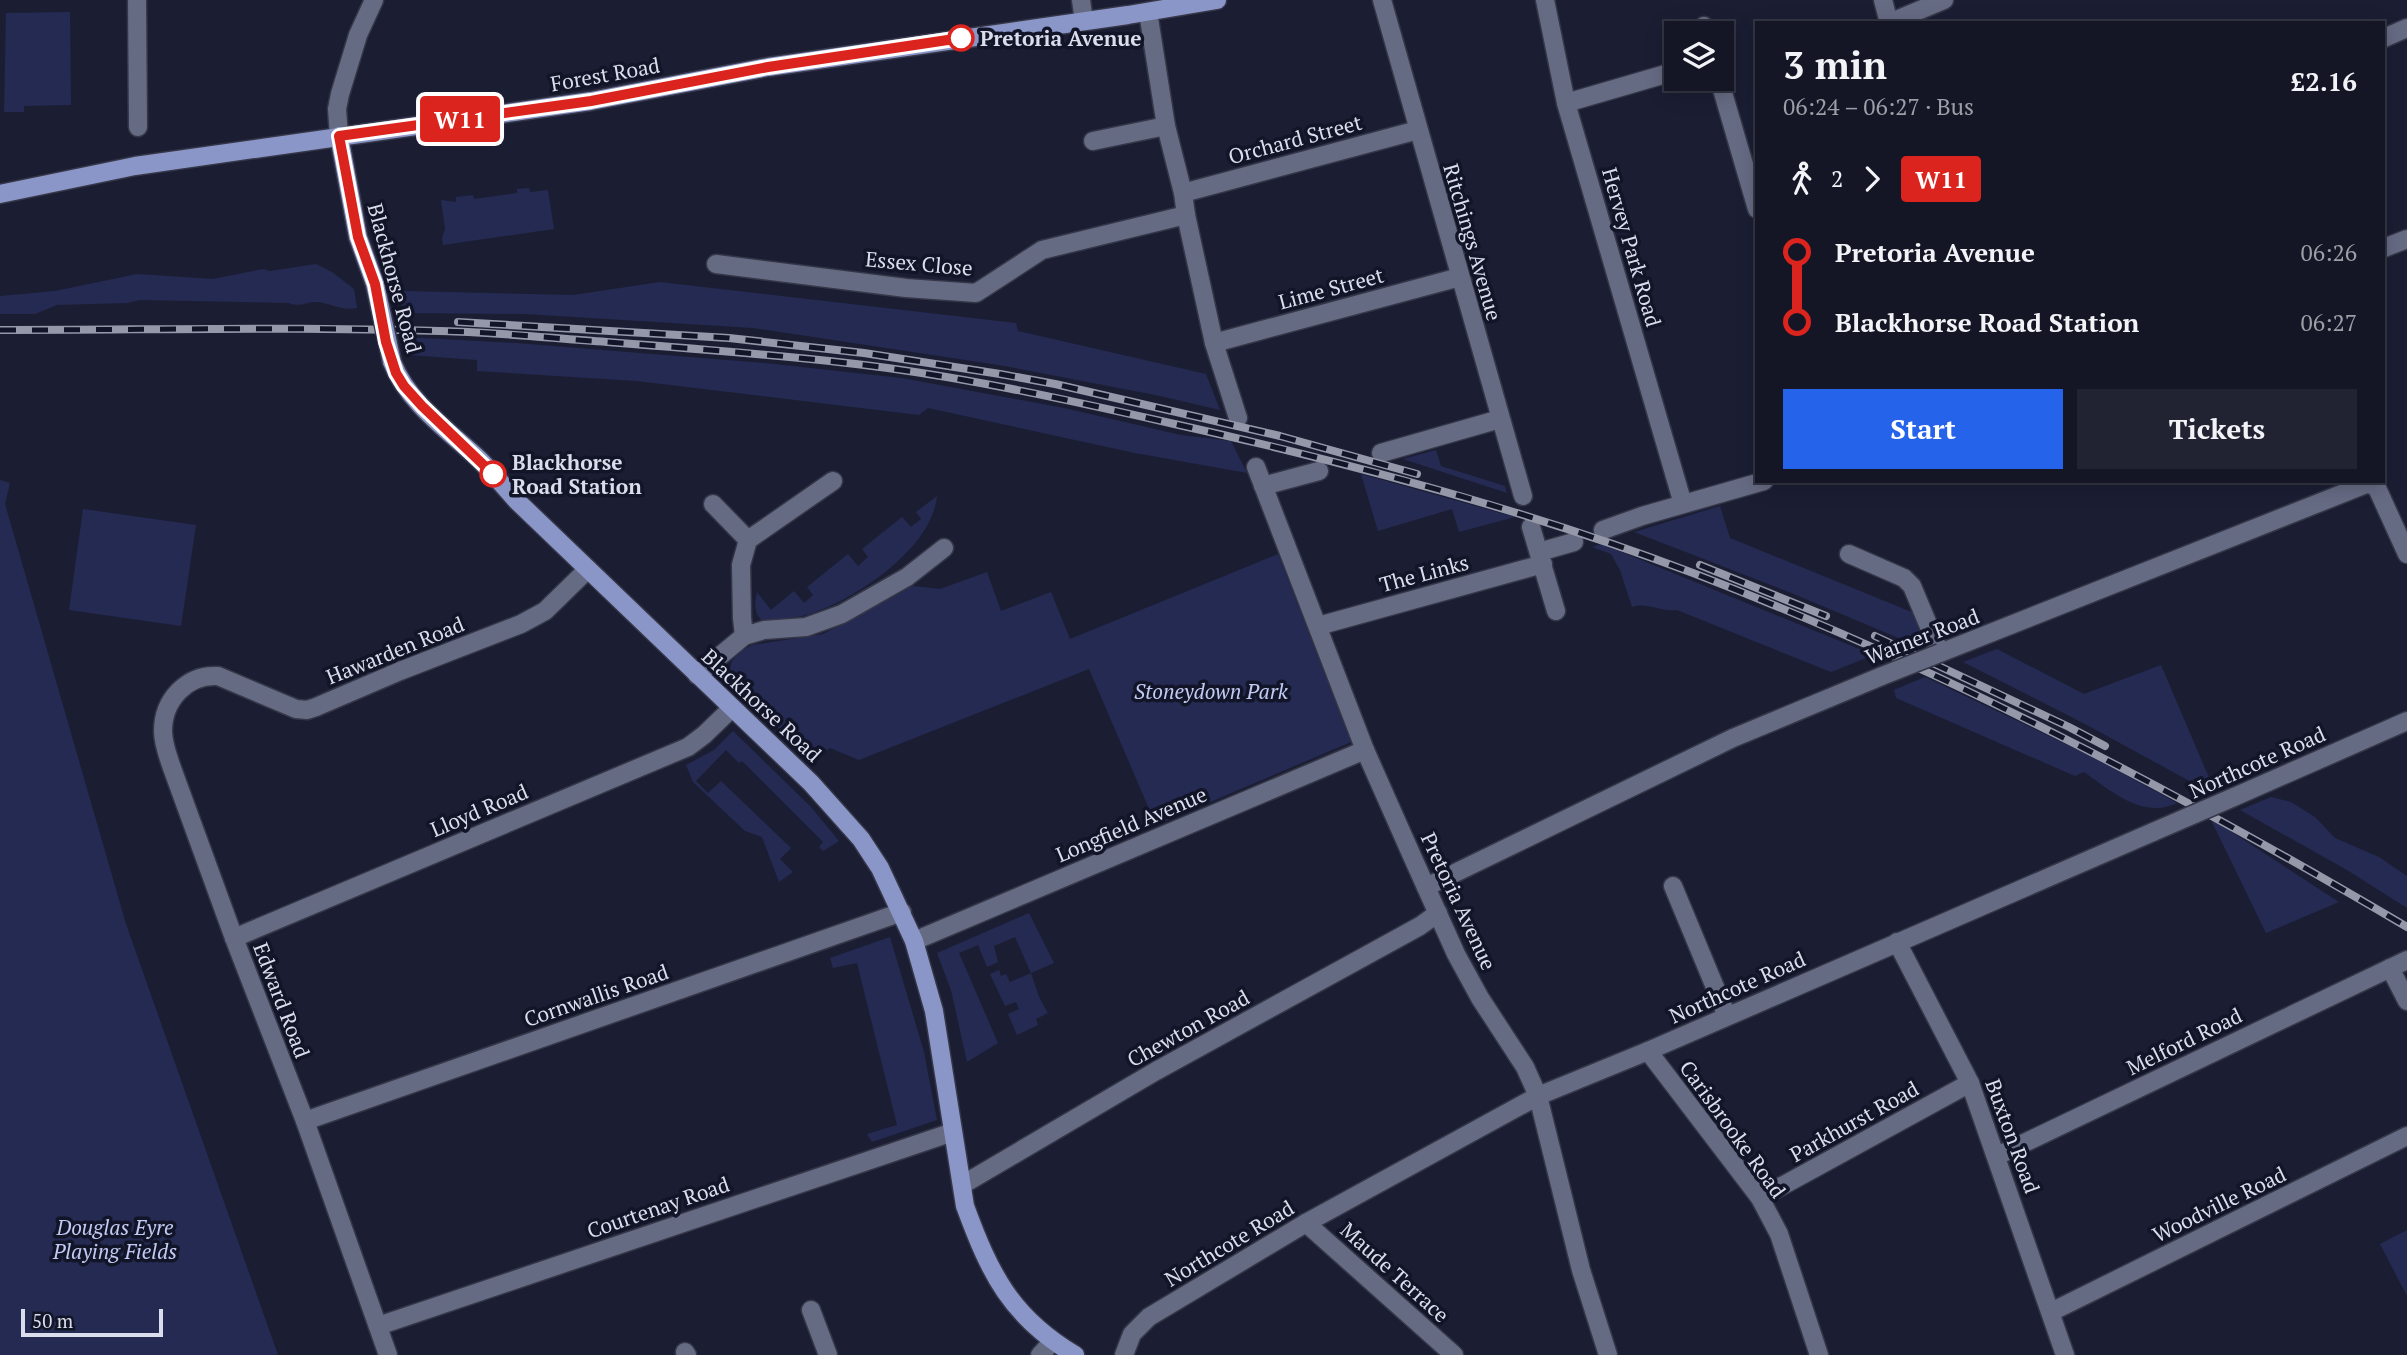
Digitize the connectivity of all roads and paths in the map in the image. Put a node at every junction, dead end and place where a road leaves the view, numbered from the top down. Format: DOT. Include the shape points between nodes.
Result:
graph roads {
  1 [pos="137,0"];
  2 [pos="374,0"];
  3 [pos="1081,0"];
  4 [pos="1217,0"];
  5 [pos="1382,0"];
  6 [pos="1545,0"];
  7 [pos="1883,0"];
  8 [pos="1944,0"];
  9 [pos="1148,12"];
  10 [pos="1084,21"];
  11 [pos="1888,21"];
  12 [pos="1894,21"];
  13 [pos="2407,28"];
  14 [pos="2385,38"];
  15 [pos="1664,74"];
  16 [pos="1723,91"];
  17 [pos="1566,103"];
  18 [pos="1166,125"];
  19 [pos="138,127"];
  20 [pos="1418,130"];
  21 [pos="339,136"];
  22 [pos="1093,141"];
  23 [pos="1183,193"];
  24 [pos="0,194"];
  25 [pos="1755,202"];
  26 [pos="1186,215"];
  27 [pos="2407,239"];
  28 [pos="2385,248"];
  29 [pos="716,264"];
  30 [pos="1460,277"];
  31 [pos="1214,343"];
  32 [pos="1238,418"];
  33 [pos="1500,419"];
  34 [pos="1381,453"];
  35 [pos="1256,467"];
  36 [pos="1319,471"];
  37 [pos="833,481"];
  38 [pos="1757,483"];
  39 [pos="1263,486"];
  40 [pos="1523,496"];
  41 [pos="713,503"];
  42 [pos="1683,504"];
  43 [pos="1531,527"];
  44 [pos="1603,530"];
  45 [pos="748,540"];
  46 [pos="1574,542"];
  47 [pos="944,548"];
  48 [pos="1849,554"];
  49 [pos="2407,554"];
  50 [pos="1541,558"];
  51 [pos="588,569"];
  52 [pos="1556,611"];
  53 [pos="1318,626"];
  54 [pos="744,636"];
  55 [pos="1940,653"];
  56 [pos="205,675"];
  57 [pos="697,675"];
  58 [pos="732,708"];
  59 [pos="2407,721"];
  60 [pos="1366,750"];
  61 [pos="1673,886"];
  62 [pos="1426,887"];
  63 [pos="902,912"];
  64 [pos="1438,913"];
  65 [pos="234,938"];
  66 [pos="914,941"];
  67 [pos="1897,942"];
  68 [pos="2407,960"];
  69 [pos="2390,968"];
  70 [pos="2407,1002"];
  71 [pos="1727,1016"];
  72 [pos="1648,1051"];
  73 [pos="1970,1083"];
  74 [pos="1538,1096"];
  75 [pos="305,1121"];
  76 [pos="953,1132"];
  77 [pos="2407,1136"];
  78 [pos="1997,1156"];
  79 [pos="962,1185"];
  80 [pos="1760,1198"];
  81 [pos="1306,1223"];
  82 [pos="811,1310"];
  83 [pos="2051,1312"];
  84 [pos="378,1326"];
  85 [pos="1046,1348"];
  86 [pos="388,1355"];
  87 [pos="828,1355"];
  88 [pos="1074,1355"];
  89 [pos="1124,1355"];
  90 [pos="1454,1355"];
  91 [pos="1608,1355"];
  92 [pos="1819,1355"];
  93 [pos="2065,1355"];
  1 -- 19 [label="street"];
  2 -- 21 [label="street" via="340,94"];
  3 -- 10 [label="street"];
  4 -- 9 [label="main road, Forest Road"];
  5 -- 20 [label="street, Ritchings Avenue"];
  6 -- 17 [label="street, Hervey Park Road"];
  7 -- 11 [label="street"];
  8 -- 12 [label="street"];
  9 -- 10 [label="main road, Forest Road"];
  9 -- 18 [label="street"];
  10 -- 21 [label="main road, Forest Road" via="768,67 591,101"];
  13 -- 14 [label="street"];
  15 -- 17 [label="street"];
  16 -- 25 [label="street"];
  17 -- 42 [label="street, Hervey Park Road"];
  18 -- 22 [label="street"];
  18 -- 23 [label="street"];
  20 -- 23 [label="street, Orchard Street"];
  20 -- 30 [label="street, Ritchings Avenue"];
  21 -- 24 [label="main road, Forest Road" via="135,166"];
  21 -- 51 [label="main road, Blackhorse Road, bridge" via="358,237 375,284 392,362 404,386"];
  23 -- 26 [label="street"];
  26 -- 29 [label="street, Essex Close" via="1042,250 976,293"];
  26 -- 31 [label="street"];
  27 -- 28 [label="street"];
  30 -- 31 [label="street, Lime Street"];
  30 -- 33 [label="street, Ritchings Avenue"];
  31 -- 32 [label="street"];
  33 -- 34 [label="street"];
  33 -- 40 [label="street, Ritchings Avenue"];
  35 -- 39 [label="street, Pretoria Avenue"];
  36 -- 39 [label="street"];
  37 -- 45 [label="street"];
  38 -- 42 [label="street"];
  39 -- 53 [label="street, Pretoria Avenue"];
  41 -- 45 [label="street"];
  42 -- 44 [label="street"];
  43 -- 50 [label="street"];
  45 -- 54 [label="street" via="741,565"];
  46 -- 50 [label="street, The Links"];
  47 -- 54 [label="street" via="907,577 842,614 806,627"];
  48 -- 55 [label="street" via="1904,578 1912,586"];
  49 -- 55 [label="street, Warner Road" via="2377,488 2369,483"];
  50 -- 52 [label="street"];
  50 -- 53 [label="street, The Links"];
  51 -- 56 [label="street, Hawarden Road" via="545,611 521,624 307,710"];
  51 -- 57 [label="main road, Blackhorse Road"];
  53 -- 60 [label="street, Pretoria Avenue"];
  54 -- 57 [label="street"];
  55 -- 62 [label="street, Warner Road, bridge" via="1733,738"];
  56 -- 65 [label="street, Edward Road" via="178,692 163,719 163,734"];
  57 -- 58 [label="main road, Blackhorse Road"];
  58 -- 63 [label="main road, Blackhorse Road" via="811,783 861,839"];
  58 -- 65 [label="street, Lloyd Road" via="688,747"];
  59 -- 67 [label="street, Northcote Road, bridge"];
  60 -- 62 [label="street, Pretoria Avenue"];
  60 -- 66 [label="street, Longfield Avenue"];
  61 -- 71 [label="street"];
  62 -- 64 [label="street, Pretoria Avenue"];
  63 -- 66 [label="main road, Blackhorse Road"];
  63 -- 75 [label="street, Cornwallis Road"];
  64 -- 74 [label="street, Pretoria Avenue" via="1480,998 1525,1067"];
  64 -- 79 [label="street, Chewton Road"];
  65 -- 75 [label="street, Edward Road"];
  66 -- 76 [label="main road, Blackhorse Road" via="934,1011"];
  67 -- 71 [label="street, Northcote Road"];
  67 -- 73 [label="street, Buxton Road"];
  68 -- 69 [label="street, Melford Road"];
  69 -- 70 [label="street"];
  69 -- 78 [label="street, Melford Road"];
  71 -- 72 [label="street, Northcote Road"];
  72 -- 74 [label="street, Northcote Road"];
  72 -- 80 [label="street, Carisbrooke Road"];
  73 -- 78 [label="street, Buxton Road"];
  73 -- 80 [label="street, Parkhurst Road"];
  74 -- 81 [label="street, Northcote Road"];
  74 -- 91 [label="street, Pretoria Avenue" via="1581,1270"];
  75 -- 84 [label="street, Edward Road"];
  76 -- 79 [label="main road, Blackhorse Road"];
  76 -- 84 [label="street, Courtenay Road"];
  77 -- 83 [label="street, Woodville Road"];
  78 -- 83 [label="street, Buxton Road"];
  79 -- 85 [label="main road, Blackhorse Road" via="965,1206 997,1281"];
  80 -- 92 [label="street, Carisbrooke Road" via="1779,1234"];
  81 -- 89 [label="street, Northcote Road" via="1149,1317 1132,1334"];
  81 -- 90 [label="street, Maude Terrace"];
  82 -- 87 [label="street"];
  83 -- 93 [label="street, Buxton Road"];
  84 -- 86 [label="street, Edward Road"];
  85 -- 88 [label="main road, Blackhorse Road"];
}
